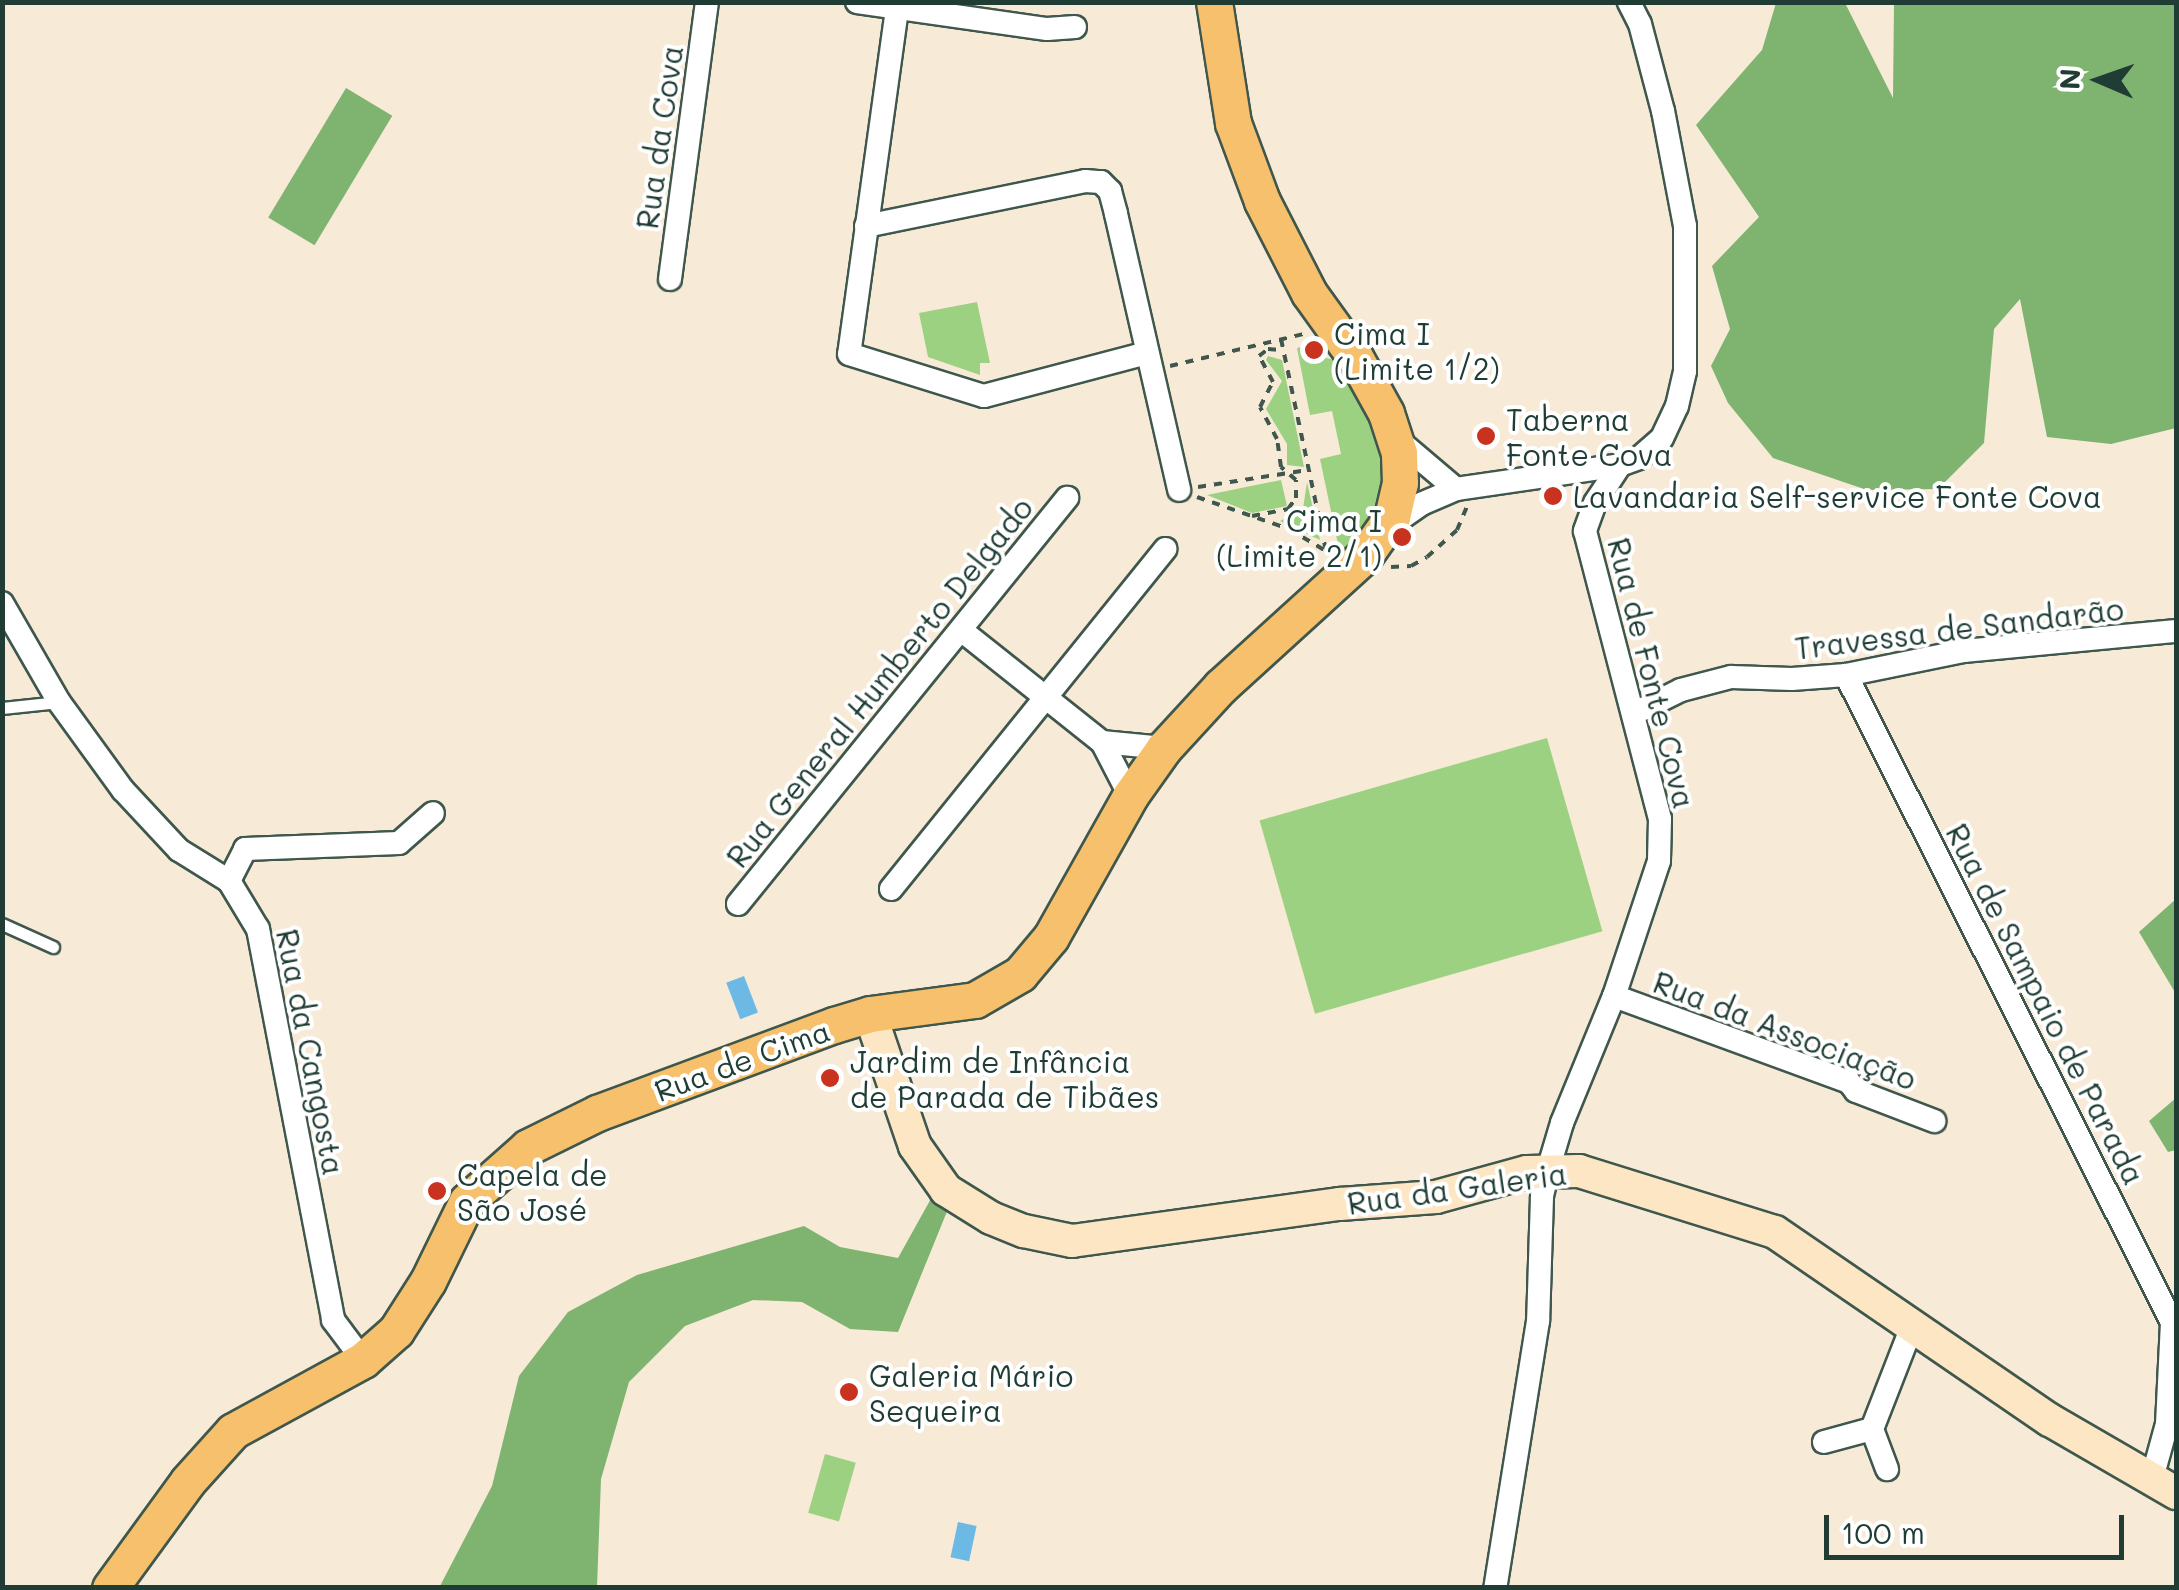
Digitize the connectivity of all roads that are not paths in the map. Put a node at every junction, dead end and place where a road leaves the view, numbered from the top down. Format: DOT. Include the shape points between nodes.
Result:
graph roads {
  1 [pos="708,2"];
  2 [pos="857,2"];
  3 [pos="1214,2"];
  4 [pos="1629,2"];
  5 [pos="898,6"];
  6 [pos="1076,27"];
  7 [pos="866,226"];
  8 [pos="670,279"];
  9 [pos="1149,362"];
  10 [pos="1394,436"];
  11 [pos="1620,465"];
  12 [pos="1462,487"];
  13 [pos="1179,490"];
  14 [pos="1066,498"];
  15 [pos="1372,545"];
  16 [pos="1165,549"];
  17 [pos="2,604"];
  18 [pos="961,630"];
  19 [pos="2176,630"];
  20 [pos="1846,674"];
  21 [pos="1046,696"];
  22 [pos="59,702"];
  23 [pos="2,708"];
  24 [pos="1635,713"];
  25 [pos="1102,742"];
  26 [pos="1164,748"];
  27 [pos="1130,796"];
  28 [pos="433,813"];
  29 [pos="229,881"];
  30 [pos="892,889"];
  31 [pos="738,904"];
  32 [pos="2,924"];
  33 [pos="53,947"];
  34 [pos="1614,996"];
  35 [pos="870,1014"];
  36 [pos="1934,1121"];
  37 [pos="1548,1170"];
  38 [pos="1913,1324"];
  39 [pos="363,1360"];
  40 [pos="1872,1429"];
  41 [pos="1824,1442"];
  42 [pos="1887,1469"];
  43 [pos="2164,1488"];
  44 [pos="110,1588"];
  45 [pos="1495,1588"];
  1 -- 8 [label="street, Rua da Cova"];
  2 -- 5 [label="street"];
  3 -- 10 [label="main road" via="1233,123 1256,186 1282,246 1354,357"];
  4 -- 11 [label="street" via="1663,111 1685,226 1685,371 1662,438"];
  5 -- 6 [label="street" via="1047,29"];
  5 -- 7 [label="street"];
  7 -- 9 [label="street" via="1101,182 1110,191"];
  7 -- 9 [label="street" via="849,354 984,396"];
  9 -- 13 [label="street"];
  10 -- 12 [label="street"];
  10 -- 15 [label="main road" via="1400,483 1392,518"];
  11 -- 12 [label="street"];
  11 -- 24 [label="street, Rua de Fonte Cova" via="1586,531"];
  12 -- 15 [label="street" via="1407,513"];
  14 -- 18 [label="street, Rua General Humberto Delgado"];
  15 -- 26 [label="main road, Rua de Cima"];
  16 -- 21 [label="street"];
  17 -- 22 [label="street, Rua da Cangosta"];
  18 -- 21 [label="street"];
  18 -- 31 [label="street, Rua General Humberto Delgado"];
  19 -- 20 [label="street, Travessa de Sandarão" via="1964,651"];
  20 -- 24 [label="street, Travessa de Sandarão" via="1731,677 1680,690"];
  20 -- 43 [label="street, Rua de Sampaio de Parada" via="2172,1322"];
  21 -- 25 [label="street"];
  21 -- 30 [label="street"];
  22 -- 23 [label="lane"];
  22 -- 29 [label="street, Rua da Cangosta" via="122,790 179,850"];
  24 -- 34 [label="street, Rua de Fonte Cova" via="1660,819 1658,860"];
  25 -- 26 [label="street"];
  25 -- 27 [label="street"];
  26 -- 27 [label="main road, Rua de Cima"];
  27 -- 35 [label="main road, Rua de Cima" via="1051,937 1020,974 975,1000"];
  28 -- 29 [label="street" via="399,843 245,849"];
  29 -- 39 [label="street, Rua da Cangosta" via="258,929 333,1320"];
  32 -- 33 [label="lane"];
  34 -- 36 [label="street, Rua da Associação" via="1849,1082 1856,1091"];
  34 -- 37 [label="street, Rua de Fonte Cova"];
  35 -- 37 [label="street, Rua da Galeria" via="915,1146 946,1190 1024,1231 1072,1242 1436,1197"];
  35 -- 39 [label="main road, Rua de Cima" via="597,1113 528,1148 467,1201 418,1298 396,1331"];
  37 -- 38 [label="street, Rua da Galeria" via="1579,1171 1775,1232"];
  37 -- 45 [label="street, Rua de Fonte Cova" via="1538,1321"];
  38 -- 40 [label="street"];
  38 -- 43 [label="street, Rua da Galeria" via="2050,1420"];
  39 -- 44 [label="main road, Rua de Cima" via="233,1431"];
  40 -- 41 [label="street"];
  40 -- 42 [label="street"];
}
